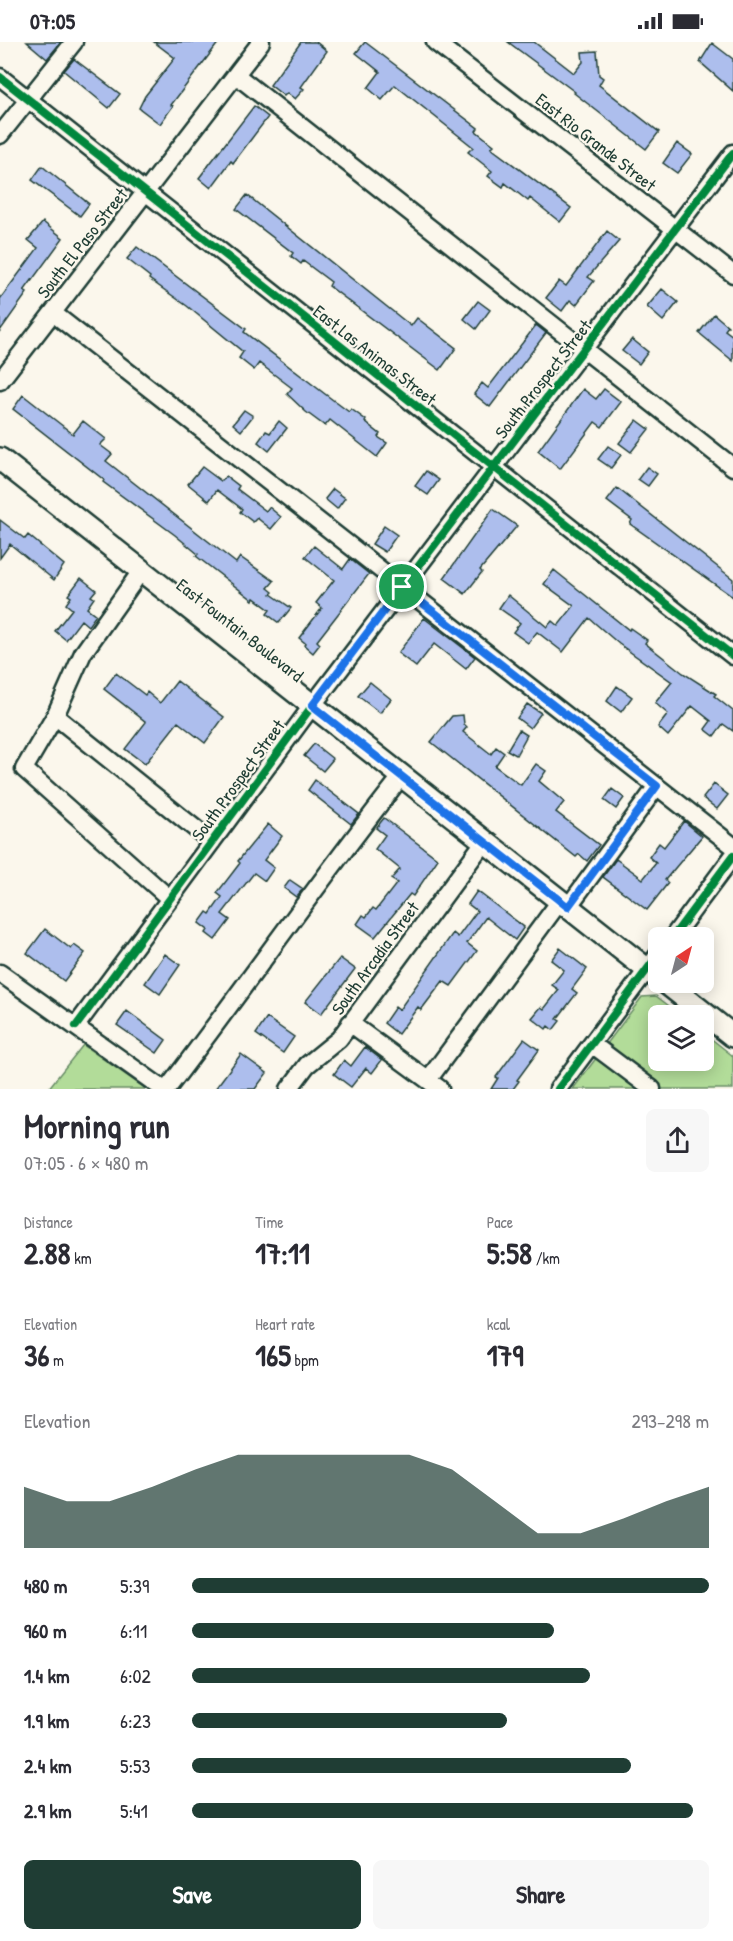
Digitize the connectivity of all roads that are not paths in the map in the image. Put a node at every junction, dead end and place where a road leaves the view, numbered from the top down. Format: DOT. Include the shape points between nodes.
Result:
graph roads {
  1 [pos="74,42"];
  2 [pos="261,42"];
  3 [pos="435,42"];
  4 [pos="236,75"];
  5 [pos="0,77"];
  6 [pos="28,100"];
  7 [pos="0,135"];
  8 [pos="733,153"];
  9 [pos="146,193"];
  10 [pos="676,229"];
  11 [pos="733,274"];
  12 [pos="53,313"];
  13 [pos="585,350"];
  14 [pos="0,381"];
  15 [pos="0,459"];
  16 [pos="733,466"];
  17 [pos="494,468"];
  18 [pos="141,571"];
  19 [pos="402,587"];
  20 [pos="733,656"];
  21 [pos="312,706"];
  22 [pos="55,716"];
  23 [pos="401,777"];
  24 [pos="657,786"];
  25 [pos="212,842"];
  26 [pos="484,842"];
  27 [pos="733,846"];
  28 [pos="733,856"];
  29 [pos="170,899"];
  30 [pos="564,904"];
  31 [pos="680,927"];
  32 [pos="648,962"];
  33 [pos="0,973"];
  34 [pos="648,976"];
  35 [pos="679,993"];
  36 [pos="350,1023"];
  37 [pos="76,1026"];
  38 [pos="733,1036"];
  39 [pos="592,1044"];
  40 [pos="434,1085"];
  41 [pos="165,1089"];
  42 [pos="289,1089"];
  43 [pos="558,1089"];
  44 [pos="652,1089"];
  1 -- 6 [label="street"];
  2 -- 4 [label="street, South El Paso Street"];
  3 -- 10 [label="street, East Rio Grande Street"];
  4 -- 9 [label="street, South El Paso Street"];
  4 -- 13 [label="street"];
  5 -- 6 [label="street, East Las Animas Street"];
  6 -- 7 [label="street"];
  6 -- 9 [label="street, East Las Animas Street"];
  8 -- 10 [label="street, South Prospect Street"];
  9 -- 12 [label="street, South El Paso Street"];
  9 -- 17 [label="street, East Las Animas Street"];
  10 -- 11 [label="street, East Rio Grande Street"];
  10 -- 13 [label="street, South Prospect Street"];
  12 -- 14 [label="street, South El Paso Street"];
  12 -- 19 [label="street"];
  13 -- 16 [label="street"];
  13 -- 17 [label="street, South Prospect Street"];
  15 -- 18 [label="main road, East Fountain Boulevard"];
  17 -- 19 [label="street, South Prospect Street"];
  17 -- 20 [label="street, East Las Animas Street"];
  18 -- 21 [label="main road, East Fountain Boulevard"];
  18 -- 22 [label="street" via="83,653"];
  19 -- 21 [label="street, South Prospect Street"];
  19 -- 24 [label="street"];
  21 -- 23 [label="main road, East Fountain Boulevard"];
  21 -- 25 [label="street, South Prospect Street"];
  22 -- 25 [label="street"];
  22 -- 29 [label="street" via="24,769"];
  23 -- 26 [label="main road, East Fountain Boulevard"];
  23 -- 41 [label="street"];
  24 -- 27 [label="street"];
  24 -- 30 [label="street"];
  25 -- 29 [label="street, South Prospect Street"];
  26 -- 30 [label="main road, East Fountain Boulevard"];
  26 -- 36 [label="street, South Arcadia Street"];
  28 -- 31 [label="street"];
  29 -- 37 [label="street, South Prospect Street"];
  30 -- 32 [label="main road, East Fountain Boulevard"];
  30 -- 40 [label="street"];
  33 -- 37 [label="street"];
  34 -- 39 [label="street"];
  35 -- 38 [label="main road"];
  36 -- 40 [label="street"];
  36 -- 42 [label="street, South Arcadia Street" via="339,1039 307,1065"];
  37 -- 41 [label="street"];
  39 -- 43 [label="street"];
  39 -- 44 [label="street"];
}
